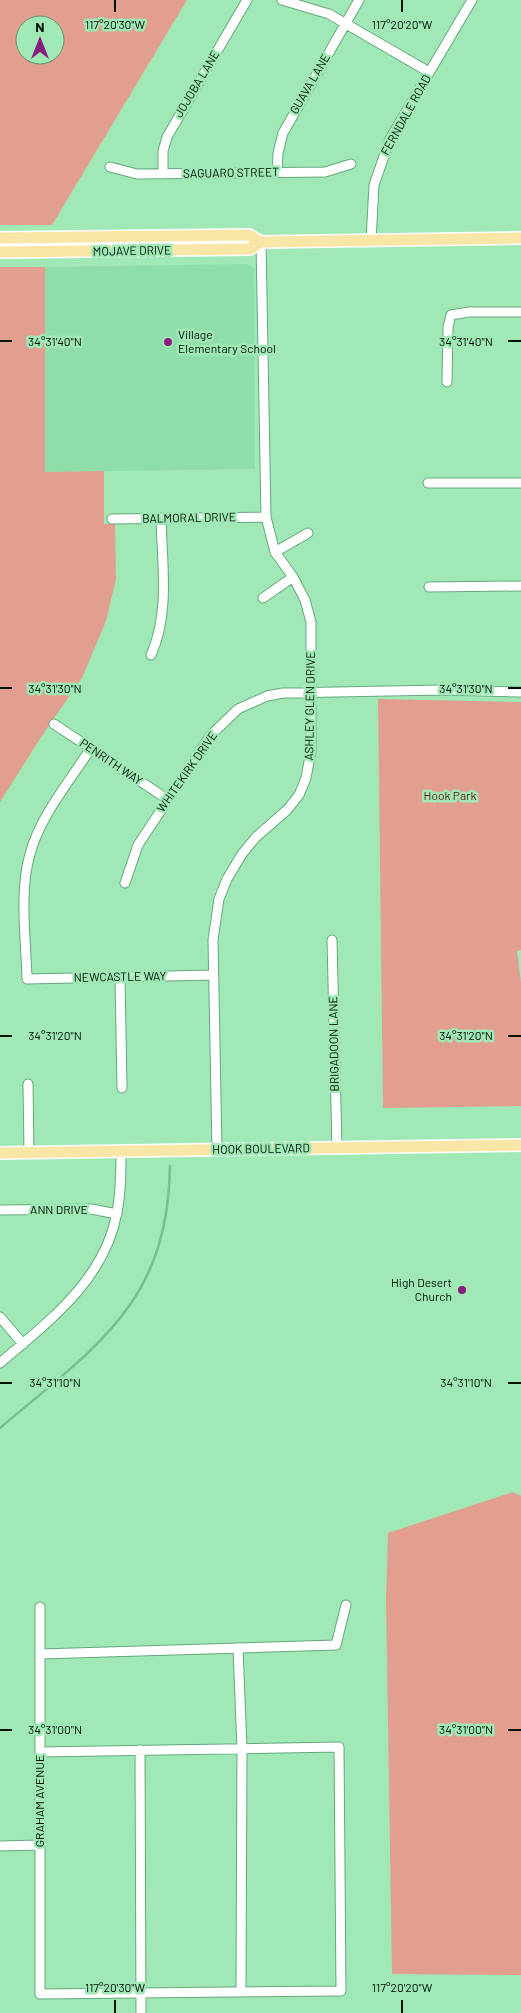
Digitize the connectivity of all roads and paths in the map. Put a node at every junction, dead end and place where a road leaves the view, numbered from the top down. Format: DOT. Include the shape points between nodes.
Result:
graph roads {
  1 [pos="247,0"];
  2 [pos="282,0"];
  3 [pos="359,0"];
  4 [pos="472,0"];
  5 [pos="346,22"];
  6 [pos="429,72"];
  7 [pos="351,164"];
  8 [pos="110,167"];
  9 [pos="277,172"];
  10 [pos="163,174"];
  11 [pos="0,238"];
  12 [pos="521,238"];
  13 [pos="371,240"];
  14 [pos="261,242"];
  15 [pos="0,252"];
  16 [pos="521,312"];
  17 [pos="447,382"];
  18 [pos="428,483"];
  19 [pos="521,483"];
  20 [pos="266,517"];
  21 [pos="161,518"];
  22 [pos="112,519"];
  23 [pos="308,533"];
  24 [pos="275,552"];
  25 [pos="293,577"];
  26 [pos="521,586"];
  27 [pos="429,587"];
  28 [pos="263,598"];
  29 [pos="151,655"];
  30 [pos="311,692"];
  31 [pos="521,692"];
  32 [pos="54,724"];
  33 [pos="91,748"];
  34 [pos="167,799"];
  35 [pos="125,883"];
  36 [pos="332,940"];
  37 [pos="213,976"];
  38 [pos="120,977"];
  39 [pos="28,1084"];
  40 [pos="122,1088"];
  41 [pos="521,1145"];
  42 [pos="337,1148"];
  43 [pos="216,1150"];
  44 [pos="121,1151"];
  45 [pos="29,1152"];
  46 [pos="0,1153"];
  47 [pos="0,1210"];
  48 [pos="117,1214"];
  49 [pos="0,1317"];
  50 [pos="23,1344"];
  51 [pos="0,1363"];
  52 [pos="346,1605"];
  53 [pos="40,1607"];
  54 [pos="238,1648"];
  55 [pos="40,1654"];
  56 [pos="242,1748"];
  57 [pos="140,1750"];
  58 [pos="40,1752"];
  59 [pos="40,1845"];
  60 [pos="0,1846"];
  61 [pos="241,1992"];
  62 [pos="141,1993"];
  63 [pos="142,2013"];
  1 -- 10 [label="street, JOJOBA LANE" via="167,137"];
  2 -- 5 [label="street" via="317,9"];
  3 -- 5 [label="street, GUAVA LANE"];
  4 -- 6 [label="street, FERNDALE ROAD"];
  5 -- 6 [label="street"];
  5 -- 9 [label="street, GUAVA LANE" via="283,133"];
  6 -- 13 [label="street, FERNDALE ROAD" via="382,157 374,185"];
  7 -- 9 [label="street, SAGUARO STREET" via="325,172"];
  8 -- 10 [label="street, SAGUARO STREET" via="137,174"];
  9 -- 10 [label="street, SAGUARO STREET"];
  11 -- 14 [label="main road, MOJAVE DRIVE" via="249,235"];
  12 -- 13 [label="main road, MOJAVE DRIVE"];
  13 -- 14 [label="main road, MOJAVE DRIVE"];
  14 -- 15 [label="main road, MOJAVE DRIVE" via="250,249"];
  14 -- 20 [label="street, ASHLEY GLEN DRIVE"];
  16 -- 17 [label="street" via="451,315"];
  18 -- 19 [label="street"];
  20 -- 21 [label="street, BALMORAL DRIVE"];
  20 -- 24 [label="street, ASHLEY GLEN DRIVE"];
  21 -- 22 [label="street, BALMORAL DRIVE"];
  21 -- 29 [label="street" via="162,616 159,637"];
  23 -- 24 [label="street"];
  24 -- 25 [label="street, ASHLEY GLEN DRIVE"];
  25 -- 28 [label="street"];
  25 -- 30 [label="street, ASHLEY GLEN DRIVE" via="305,600 310,622"];
  26 -- 27 [label="street"];
  30 -- 31 [label="street, WHITEKIRK DRIVE"];
  30 -- 34 [label="street, WHITEKIRK DRIVE" via="267,696 238,709 210,736"];
  30 -- 37 [label="street, ASHLEY GLEN DRIVE" via="311,751 306,778 299,795 256,837 227,879 214,922"];
  32 -- 33 [label="street, PENRITH WAY"];
  33 -- 34 [label="street, PENRITH WAY"];
  33 -- 38 [label="street, NEWCASTLE WAY" via="39,829 30,851 25,880 27,979"];
  34 -- 35 [label="street, WHITEKIRK DRIVE" via="138,845"];
  36 -- 42 [label="street, BRIGADOON LANE"];
  37 -- 38 [label="street, NEWCASTLE WAY"];
  37 -- 43 [label="street, ASHLEY GLEN DRIVE"];
  38 -- 40 [label="street"];
  39 -- 45 [label="street"];
  41 -- 42 [label="main road, HOOK BOULEVARD"];
  42 -- 43 [label="main road, HOOK BOULEVARD"];
  43 -- 44 [label="main road, HOOK BOULEVARD"];
  44 -- 45 [label="main road, HOOK BOULEVARD"];
  44 -- 48 [label="street"];
  45 -- 46 [label="main road, HOOK BOULEVARD"];
  47 -- 48 [label="street, ANN DRIVE" via="91,1209"];
  48 -- 50 [label="street" via="102,1257 89,1279 66,1306"];
  49 -- 50 [label="street"];
  50 -- 51 [label="street"];
  52 -- 54 [label="street" via="336,1645"];
  53 -- 55 [label="street, GRAHAM AVENUE"];
  54 -- 55 [label="street"];
  54 -- 56 [label="street"];
  55 -- 58 [label="street, GRAHAM AVENUE"];
  56 -- 57 [label="street"];
  56 -- 61 [label="street"];
  56 -- 61 [label="street" via="339,1747 341,1991"];
  57 -- 58 [label="street"];
  57 -- 62 [label="street"];
  58 -- 59 [label="street, GRAHAM AVENUE"];
  59 -- 60 [label="street"];
  59 -- 62 [label="street, GRAHAM AVENUE" via="40,1994"];
  61 -- 62 [label="street"];
  62 -- 63 [label="street"];
}
